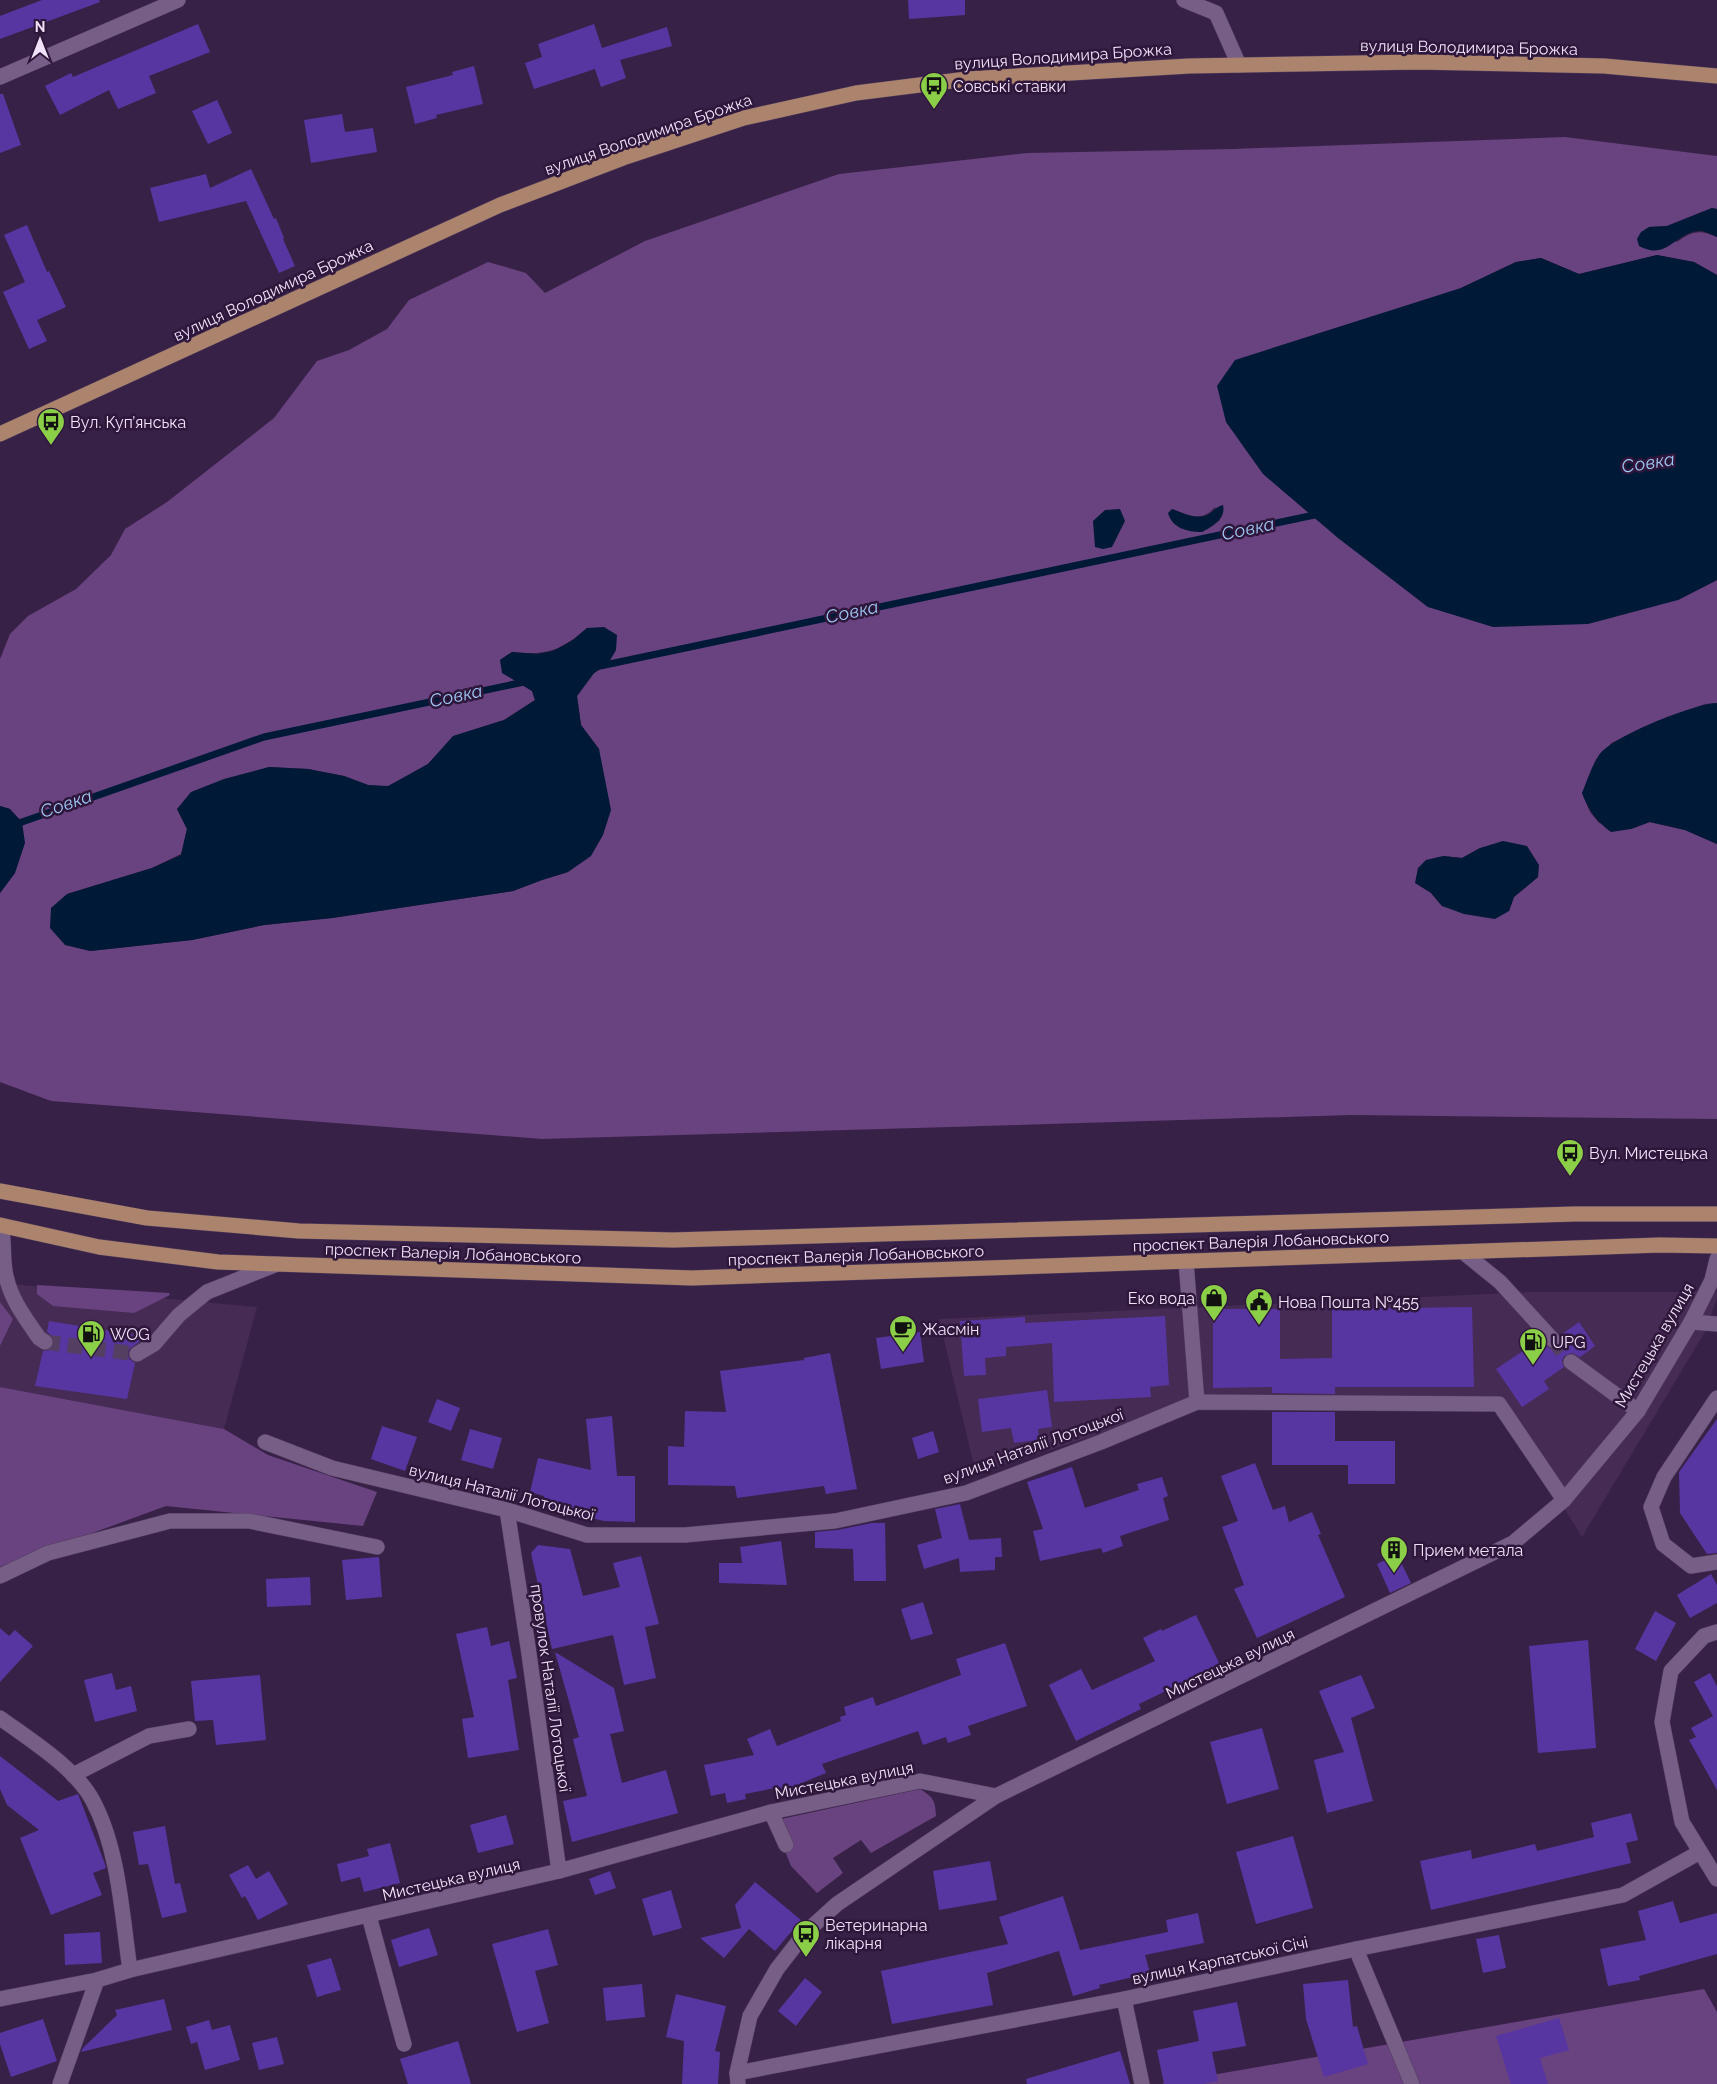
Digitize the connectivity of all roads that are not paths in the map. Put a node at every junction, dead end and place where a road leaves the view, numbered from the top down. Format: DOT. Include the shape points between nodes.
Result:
graph roads {
  1 [pos="178,0"];
  2 [pos="1184,0"];
  3 [pos="1239,65"];
  4 [pos="1717,76"];
  5 [pos="0,77"];
  6 [pos="0,434"];
  7 [pos="0,1191"];
  8 [pos="1717,1214"];
  9 [pos="1,1225"];
  10 [pos="1717,1246"];
  11 [pos="1464,1252"];
  12 [pos="1717,1259"];
  13 [pos="1186,1261"];
  14 [pos="277,1264"];
  15 [pos="1691,1322"];
  16 [pos="1717,1324"];
  17 [pos="1553,1340"];
  18 [pos="45,1342"];
  19 [pos="137,1354"];
  20 [pos="1571,1362"];
  21 [pos="1717,1398"];
  22 [pos="1197,1402"];
  23 [pos="1638,1411"];
  24 [pos="265,1442"];
  25 [pos="1564,1500"];
  26 [pos="507,1510"];
  27 [pos="377,1547"];
  28 [pos="1717,1562"];
  29 [pos="0,1576"];
  30 [pos="1717,1632"];
  31 [pos="0,1718"];
  32 [pos="189,1729"];
  33 [pos="73,1775"];
  34 [pos="996,1796"];
  35 [pos="771,1812"];
  36 [pos="786,1845"];
  37 [pos="1700,1852"];
  38 [pos="559,1871"];
  39 [pos="1717,1879"];
  40 [pos="369,1916"];
  41 [pos="1356,1948"];
  42 [pos="130,1970"];
  43 [pos="97,1980"];
  44 [pos="0,1999"];
  45 [pos="1124,1999"];
  46 [pos="404,2044"];
  47 [pos="738,2078"];
  48 [pos="60,2084"];
  49 [pos="1142,2084"];
  50 [pos="1412,2084"];
  1 -- 5 [label="street"];
  2 -- 3 [label="street" via="1216,13"];
  3 -- 4 [label="main road, вулиця Володимира Брожка" via="1420,62 1604,66"];
  3 -- 6 [label="main road, вулиця Володимира Брожка" via="967,79 856,93 744,118 623,158 500,205"];
  7 -- 8 [label="main road, проспект Валерія Лобановського" via="147,1218 300,1231 673,1240 1575,1214"];
  9 -- 14 [label="main road, проспект Валерія Лобановського" via="99,1247 218,1262"];
  9 -- 18 [label="street" via="6,1275 12,1294 39,1338"];
  10 -- 11 [label="main road, проспект Валерія Лобановського"];
  11 -- 13 [label="main road, проспект Валерія Лобановського"];
  11 -- 17 [label="street" via="1500,1282"];
  12 -- 15 [label="street, Мистецька вулиця" via="1712,1280"];
  13 -- 14 [label="main road, проспект Валерія Лобановського" via="692,1278"];
  13 -- 22 [label="street"];
  14 -- 19 [label="street" via="208,1292 179,1315 154,1344"];
  15 -- 16 [label="street"];
  15 -- 23 [label="street, Мистецька вулиця"];
  20 -- 23 [label="street"];
  21 -- 28 [label="street" via="1664,1477 1651,1507 1663,1544 1691,1566"];
  22 -- 25 [label="street, вулиця Наталії Лотоцької" via="1499,1404"];
  22 -- 26 [label="street, вулиця Наталії Лотоцької" via="966,1493 836,1521 684,1535 587,1535"];
  23 -- 25 [label="street, Мистецька вулиця"];
  24 -- 26 [label="street, вулиця Наталії Лотоцької" via="332,1468"];
  25 -- 34 [label="street, Мистецька вулиця" via="1513,1543"];
  26 -- 38 [label="street, провулок Наталії Лотоцької"];
  27 -- 29 [label="street" via="249,1521 170,1521 48,1553"];
  30 -- 37 [label="street" via="1704,1636 1671,1670 1662,1722 1682,1822"];
  31 -- 33 [label="street"];
  32 -- 33 [label="street" via="148,1736"];
  33 -- 42 [label="street" via="93,1800 114,1859"];
  34 -- 35 [label="street, Мистецька вулиця" via="920,1781"];
  34 -- 47 [label="street, вулиця Карпатської Січі" via="837,1904 806,1933 777,1969 750,2016"];
  35 -- 36 [label="street"];
  35 -- 38 [label="street, Мистецька вулиця"];
  37 -- 39 [label="street"];
  37 -- 41 [label="street, вулиця Карпатської Січі" via="1623,1895"];
  38 -- 40 [label="street, Мистецька вулиця"];
  40 -- 42 [label="street, Мистецька вулиця"];
  40 -- 46 [label="street"];
  41 -- 45 [label="street, вулиця Карпатської Січі"];
  41 -- 50 [label="street"];
  42 -- 43 [label="street, Мистецька вулиця"];
  43 -- 44 [label="street, Мистецька вулиця"];
  43 -- 48 [label="street"];
  45 -- 47 [label="street, вулиця Карпатської Січі"];
  45 -- 49 [label="street"];
}
